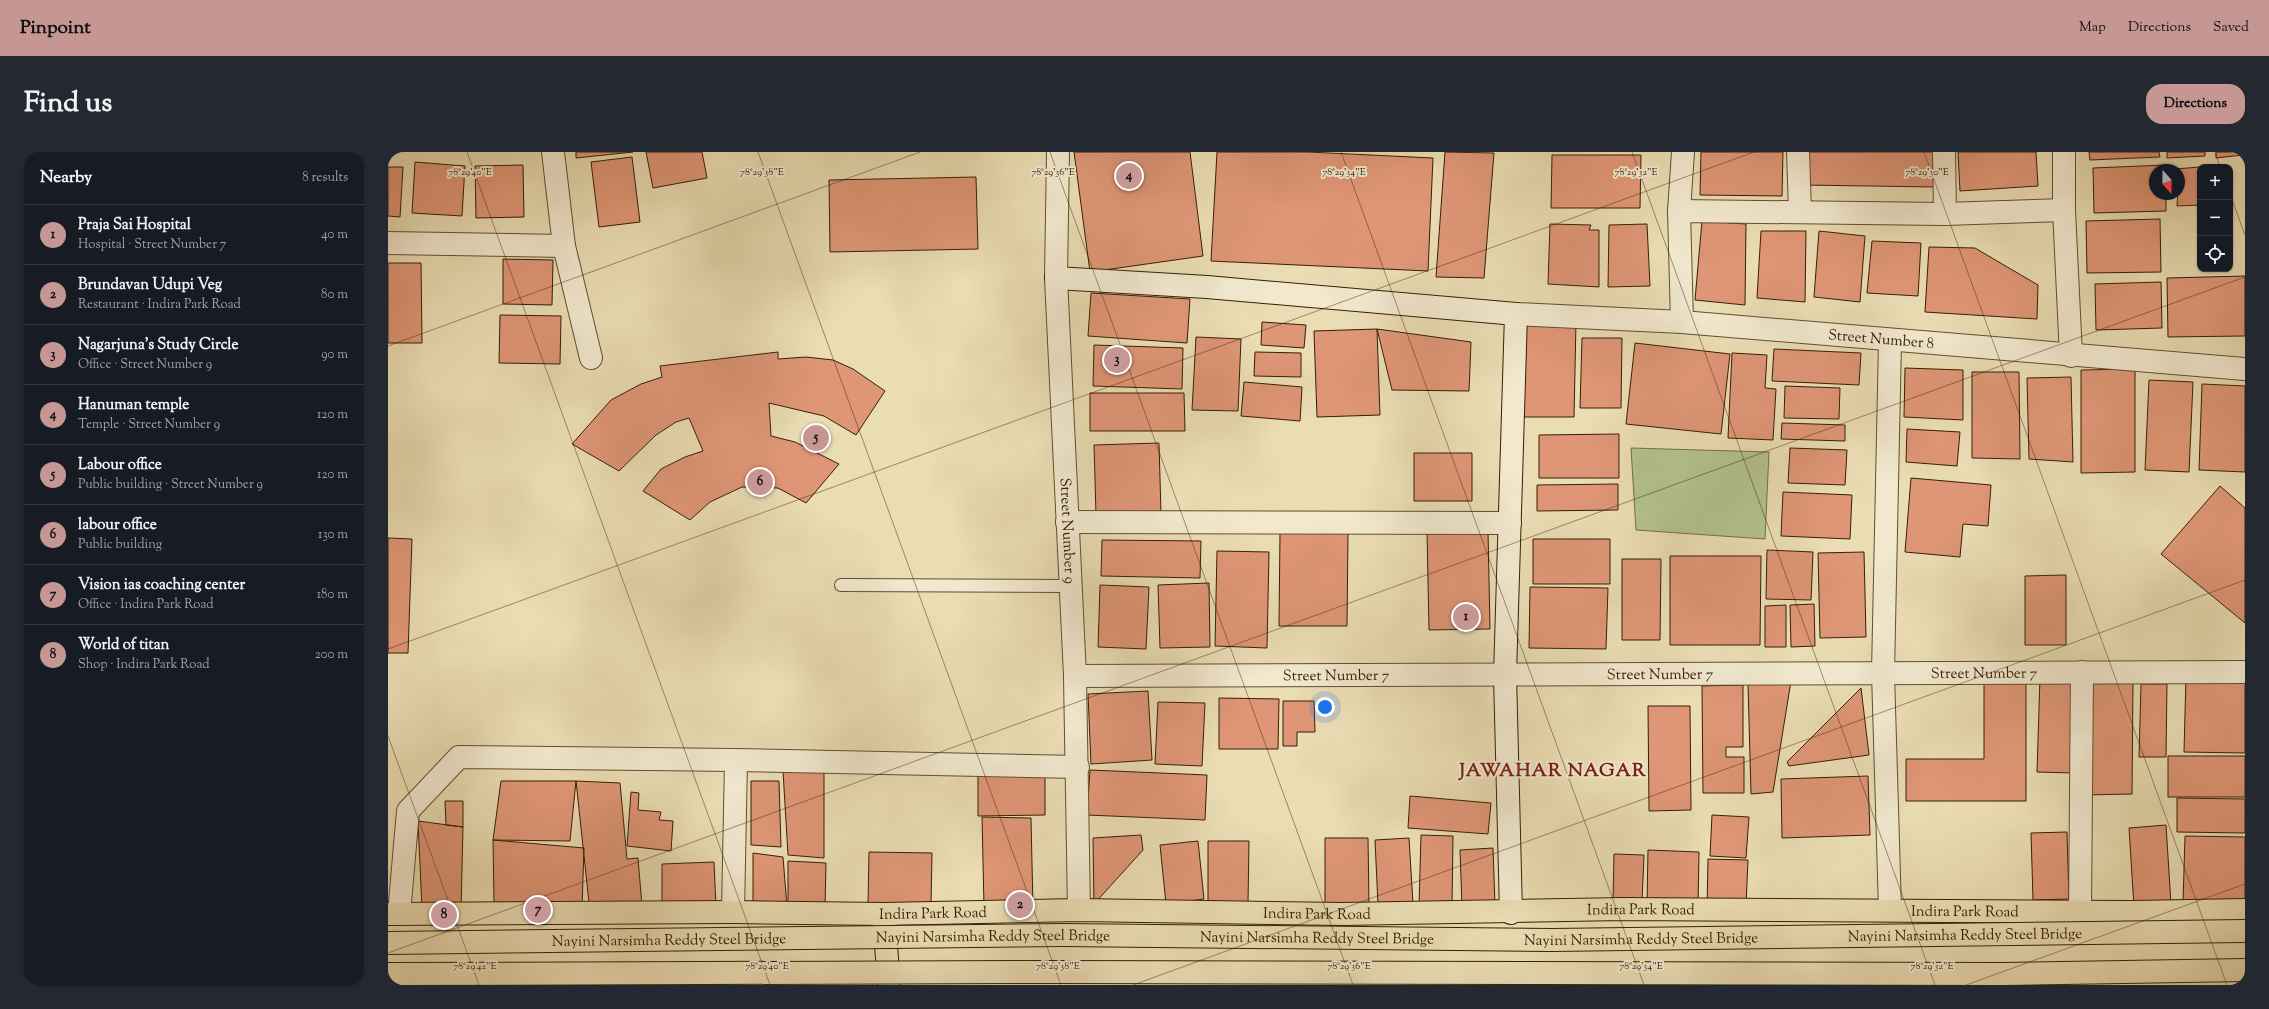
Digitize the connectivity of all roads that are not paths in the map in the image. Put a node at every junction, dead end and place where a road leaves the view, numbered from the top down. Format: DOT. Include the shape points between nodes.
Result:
graph roads {
  1 [pos="554,152"];
  2 [pos="1058,152"];
  3 [pos="1683,152"];
  4 [pos="1798,152"];
  5 [pos="1944,152"];
  6 [pos="2064,152"];
  7 [pos="2064,210"];
  8 [pos="1679,211"];
  9 [pos="1800,211"];
  10 [pos="1945,214"];
  11 [pos="388,242"];
  12 [pos="564,246"];
  13 [pos="1056,278"];
  14 [pos="1516,314"];
  15 [pos="1682,322"];
  16 [pos="1890,341"];
  17 [pos="2071,356"];
  18 [pos="591,358"];
  19 [pos="2245,369"];
  20 [pos="1067,522"];
  21 [pos="1510,523"];
  22 [pos="841,585"];
  23 [pos="1070,586"];
  24 [pos="2082,672"];
  25 [pos="2245,672"];
  26 [pos="1883,673"];
  27 [pos="1505,675"];
  28 [pos="1075,676"];
  29 [pos="736,760"];
  30 [pos="1078,767"];
  31 [pos="1079,910"];
  32 [pos="1890,910"];
  33 [pos="2245,910"];
  34 [pos="2080,911"];
  35 [pos="733,912"];
  36 [pos="1511,912"];
  37 [pos="394,914"];
  38 [pos="883,914"];
  39 [pos="2245,930"];
  40 [pos="388,943"];
  41 [pos="2245,970"];
  42 [pos="388,974"];
  43 [pos="889,985"];
  1 -- 12 [label="street"];
  2 -- 13 [label="street, Street Number 9"];
  3 -- 8 [label="street"];
  4 -- 9 [label="street"];
  5 -- 10 [label="street"];
  6 -- 7 [label="street"];
  7 -- 10 [label="street"];
  7 -- 17 [label="street"];
  8 -- 9 [label="street"];
  8 -- 15 [label="street"];
  9 -- 10 [label="street"];
  11 -- 12 [label="street"];
  12 -- 18 [label="street"];
  13 -- 14 [label="street, Street Number 8" via="1207,287"];
  13 -- 20 [label="street, Street Number 9"];
  14 -- 15 [label="street, Street Number 8"];
  14 -- 21 [label="street"];
  15 -- 16 [label="street, Street Number 8"];
  16 -- 17 [label="street, Street Number 8"];
  16 -- 26 [label="street"];
  17 -- 19 [label="street, Street Number 8"];
  20 -- 21 [label="street"];
  20 -- 23 [label="street, Street Number 9"];
  21 -- 27 [label="street"];
  22 -- 23 [label="lane"];
  23 -- 28 [label="street, Street Number 9"];
  24 -- 25 [label="street, Street Number 7"];
  24 -- 26 [label="street, Street Number 7"];
  24 -- 34 [label="street"];
  26 -- 27 [label="street, Street Number 7"];
  26 -- 32 [label="street"];
  27 -- 28 [label="street, Street Number 7"];
  27 -- 36 [label="street"];
  28 -- 30 [label="street, Street Number 9"];
  29 -- 30 [label="street"];
  29 -- 35 [label="street"];
  29 -- 37 [label="street" via="459,757 408,811"];
  30 -- 31 [label="street, Street Number 9"];
  31 -- 36 [label="main road, Indira Park Road" via="1343,914"];
  31 -- 38 [label="main road, Indira Park Road"];
  32 -- 34 [label="main road, Indira Park Road"];
  32 -- 36 [label="main road, Indira Park Road" via="1622,909"];
  33 -- 34 [label="main road, Indira Park Road"];
  35 -- 37 [label="main road, Indira Park Road"];
  35 -- 38 [label="main road, Indira Park Road"];
  38 -- 43 [label="main road"];
  39 -- 40 [label="main road, Nayini Narsimha Reddy Steel Bridge, bridge" via="1552,940 1063,935"];
  41 -- 42 [label="main road, bridge" via="1989,974"];
}
